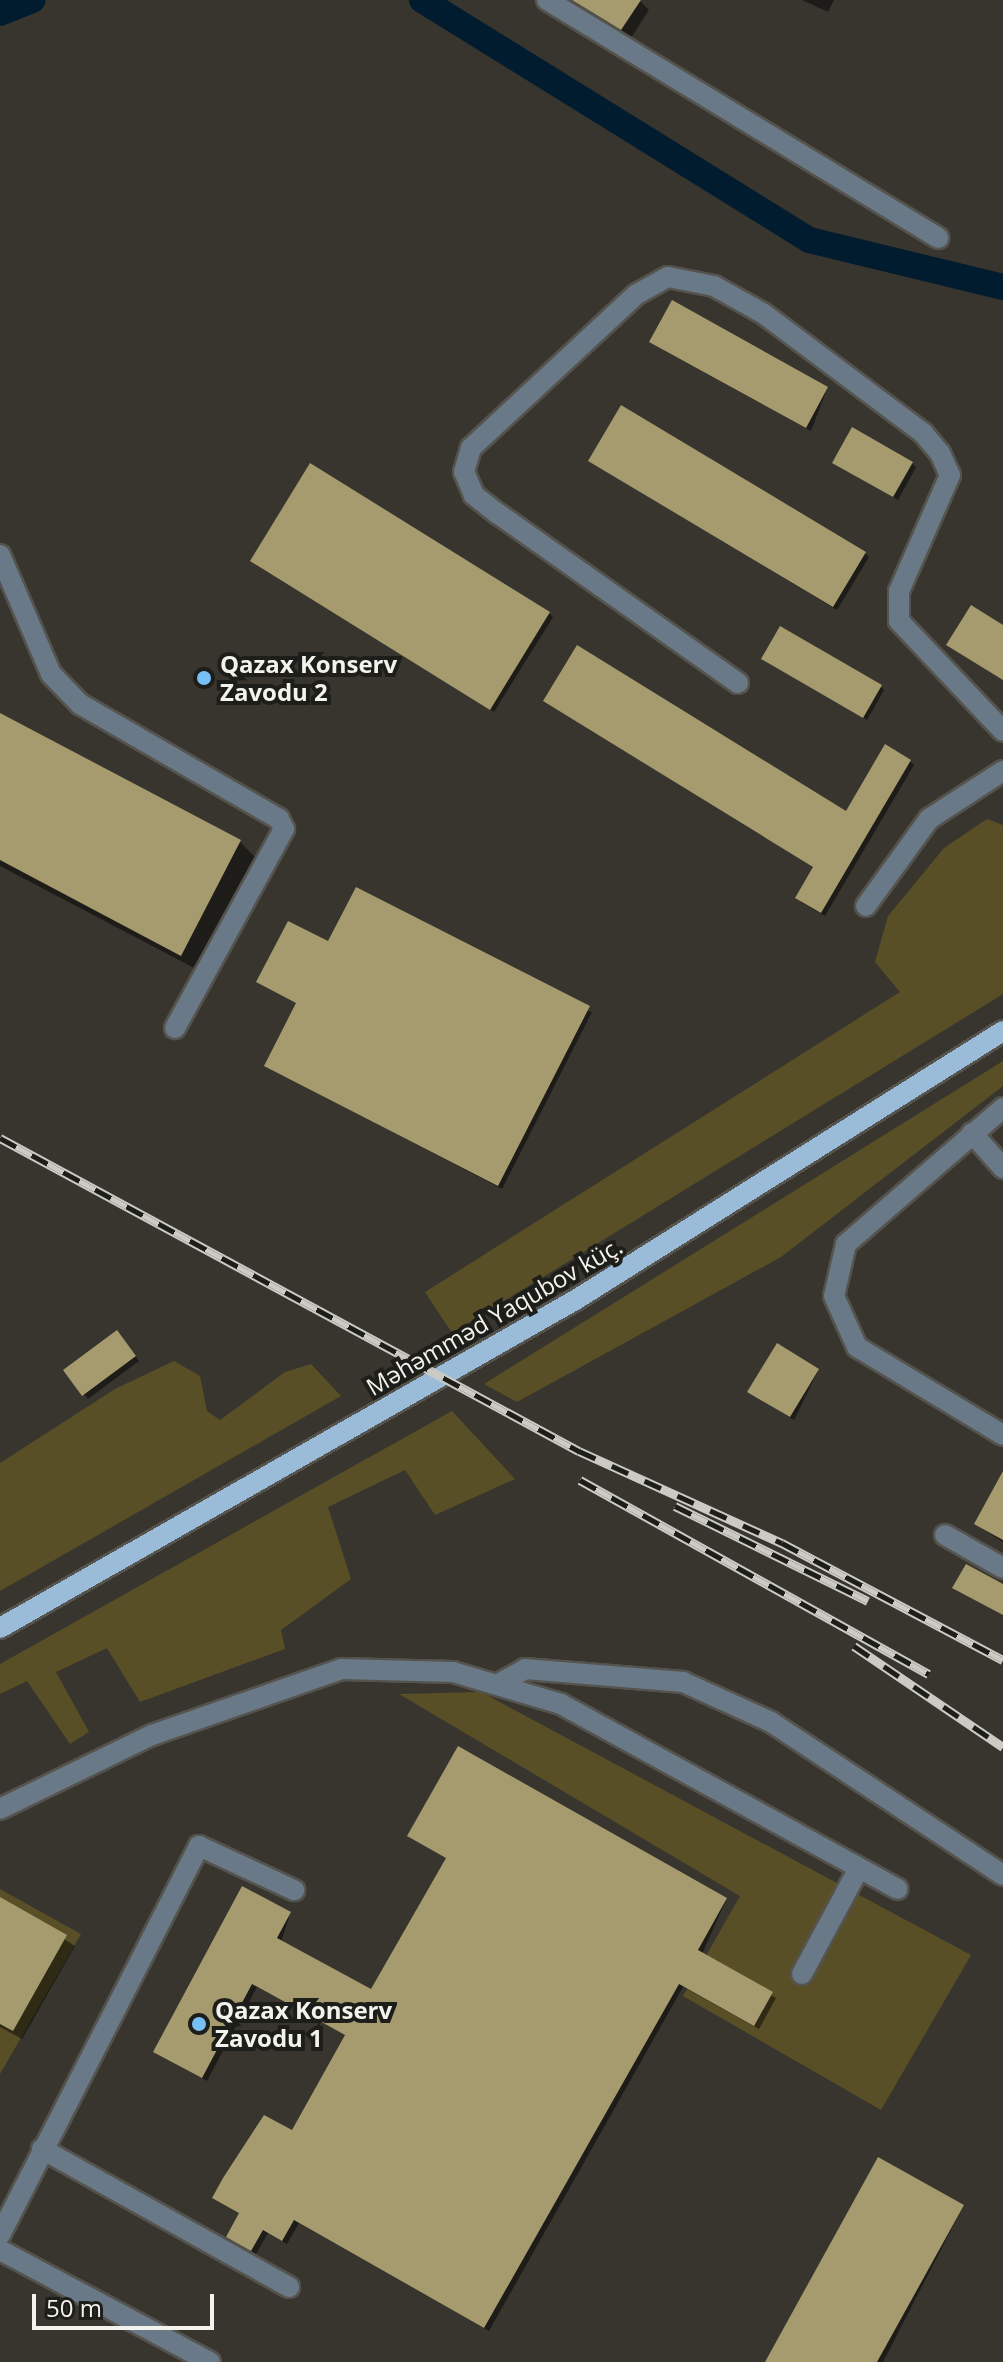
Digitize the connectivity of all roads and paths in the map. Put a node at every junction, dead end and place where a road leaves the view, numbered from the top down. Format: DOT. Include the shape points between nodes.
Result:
graph roads {
  1 [pos="547,0"];
  2 [pos="938,238"];
  3 [pos="0,555"];
  4 [pos="738,683"];
  5 [pos="1003,731"];
  6 [pos="1003,771"];
  7 [pos="866,906"];
  8 [pos="175,1028"];
  9 [pos="1003,1031"];
  10 [pos="1003,1108"];
  11 [pos="972,1133"];
  12 [pos="1003,1168"];
  13 [pos="1003,1435"];
  14 [pos="945,1535"];
  15 [pos="1003,1568"];
  16 [pos="0,1628"];
  17 [pos="502,1682"];
  18 [pos="0,1809"];
  19 [pos="859,1868"];
  20 [pos="1003,1875"];
  21 [pos="898,1889"];
  22 [pos="294,1890"];
  23 [pos="802,1974"];
  24 [pos="42,2149"];
  25 [pos="0,2235"];
  26 [pos="0,2250"];
  27 [pos="289,2287"];
  28 [pos="210,2362"];
  1 -- 2 [label="street"];
  3 -- 8 [label="street" via="51,674 80,704 279,819 284,829"];
  4 -- 5 [label="street" via="498,514 474,495 464,472 471,448 637,294 668,277 714,286 764,314 923,433 940,453 950,475 899,591 899,621"];
  6 -- 7 [label="street" via="929,819"];
  9 -- 16 [label="main road, Məhəmməd Yaqubov küç." via="564,1307"];
  10 -- 11 [label="street"];
  11 -- 12 [label="street"];
  11 -- 13 [label="street" via="846,1244 834,1270 834,1296 857,1347"];
  14 -- 15 [label="street"];
  17 -- 18 [label="street" via="401,1668 341,1669 152,1735"];
  17 -- 19 [label="street" via="561,1704"];
  17 -- 20 [label="street" via="525,1669 683,1682 771,1722"];
  19 -- 21 [label="street"];
  19 -- 23 [label="street"];
  22 -- 24 [label="street" via="199,1846"];
  24 -- 25 [label="street"];
  24 -- 27 [label="street"];
  26 -- 28 [label="street"];
}
